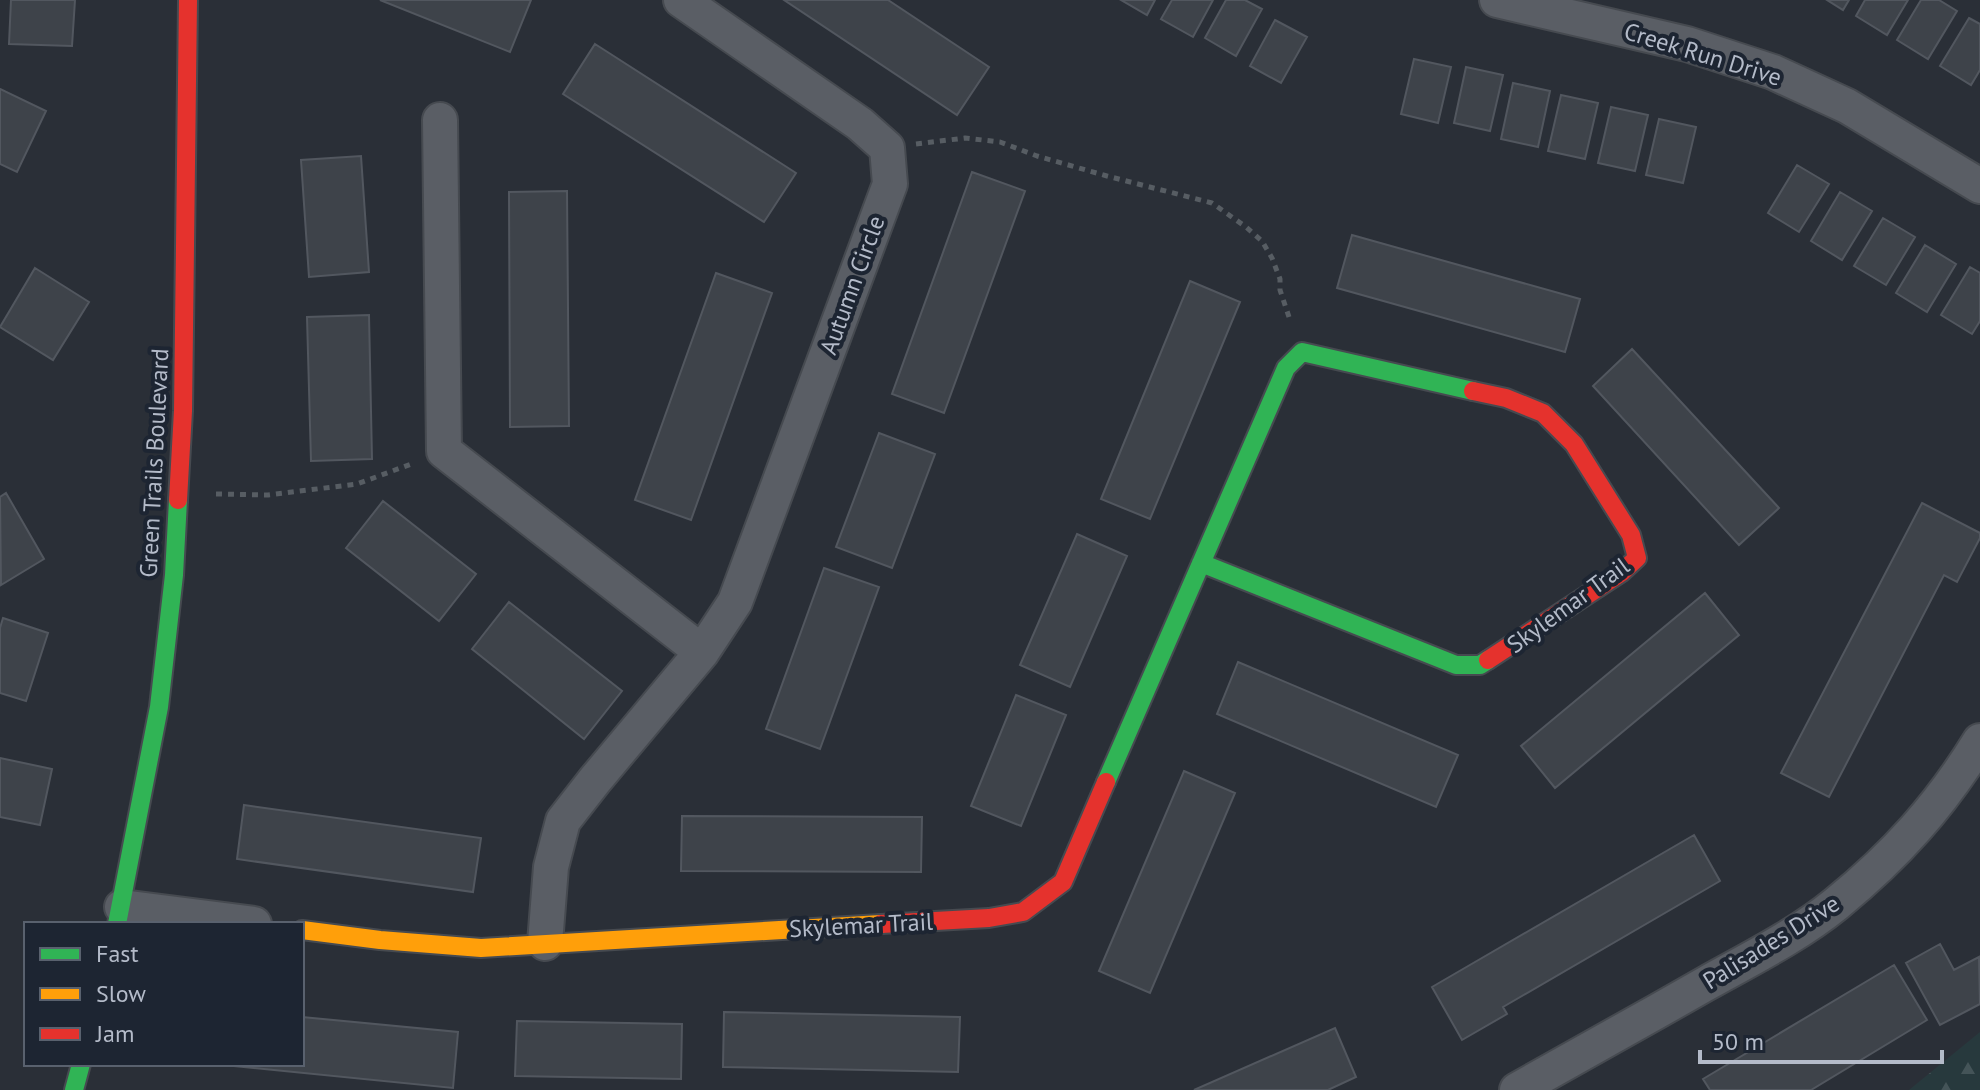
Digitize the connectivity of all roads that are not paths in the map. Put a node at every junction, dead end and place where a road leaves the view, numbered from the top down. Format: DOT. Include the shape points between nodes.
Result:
graph roads {
  1 [pos="188,0"];
  2 [pos="681,0"];
  3 [pos="1497,0"];
  4 [pos="440,120"];
  5 [pos="1980,186"];
  6 [pos="1201,563"];
  7 [pos="702,652"];
  8 [pos="1980,741"];
  9 [pos="120,915"];
  10 [pos="224,922"];
  11 [pos="304,930"];
  12 [pos="545,943"];
  13 [pos="80,1066"];
  14 [pos="74,1090"];
  15 [pos="1517,1090"];
  1 -- 9 [label="street, Green Trails Boulevard" via="183,411 174,575 159,707"];
  2 -- 7 [label="street, Autumn Circle" via="860,124 887,148 890,184 735,602"];
  3 -- 5 [label="street, Creek Run Drive" via="1687,44 1773,72 1847,106"];
  4 -- 7 [label="street" via="444,451"];
  6 -- 6 [label="street, Skylemar Trail" via="1286,368 1302,352 1506,398 1543,413 1574,444 1631,535 1637,558 1480,665 1456,665"];
  6 -- 12 [label="street, Skylemar Trail" via="1063,882 1023,912"];
  7 -- 12 [label="street, Autumn Circle" via="563,821 551,867"];
  8 -- 15 [label="street, Palisades Drive" via="1934,809 1835,905 1773,946"];
  9 -- 10 [label="street"];
  11 -- 12 [label="street, Skylemar Trail" via="481,948"];
  13 -- 14 [label="street"];
}
